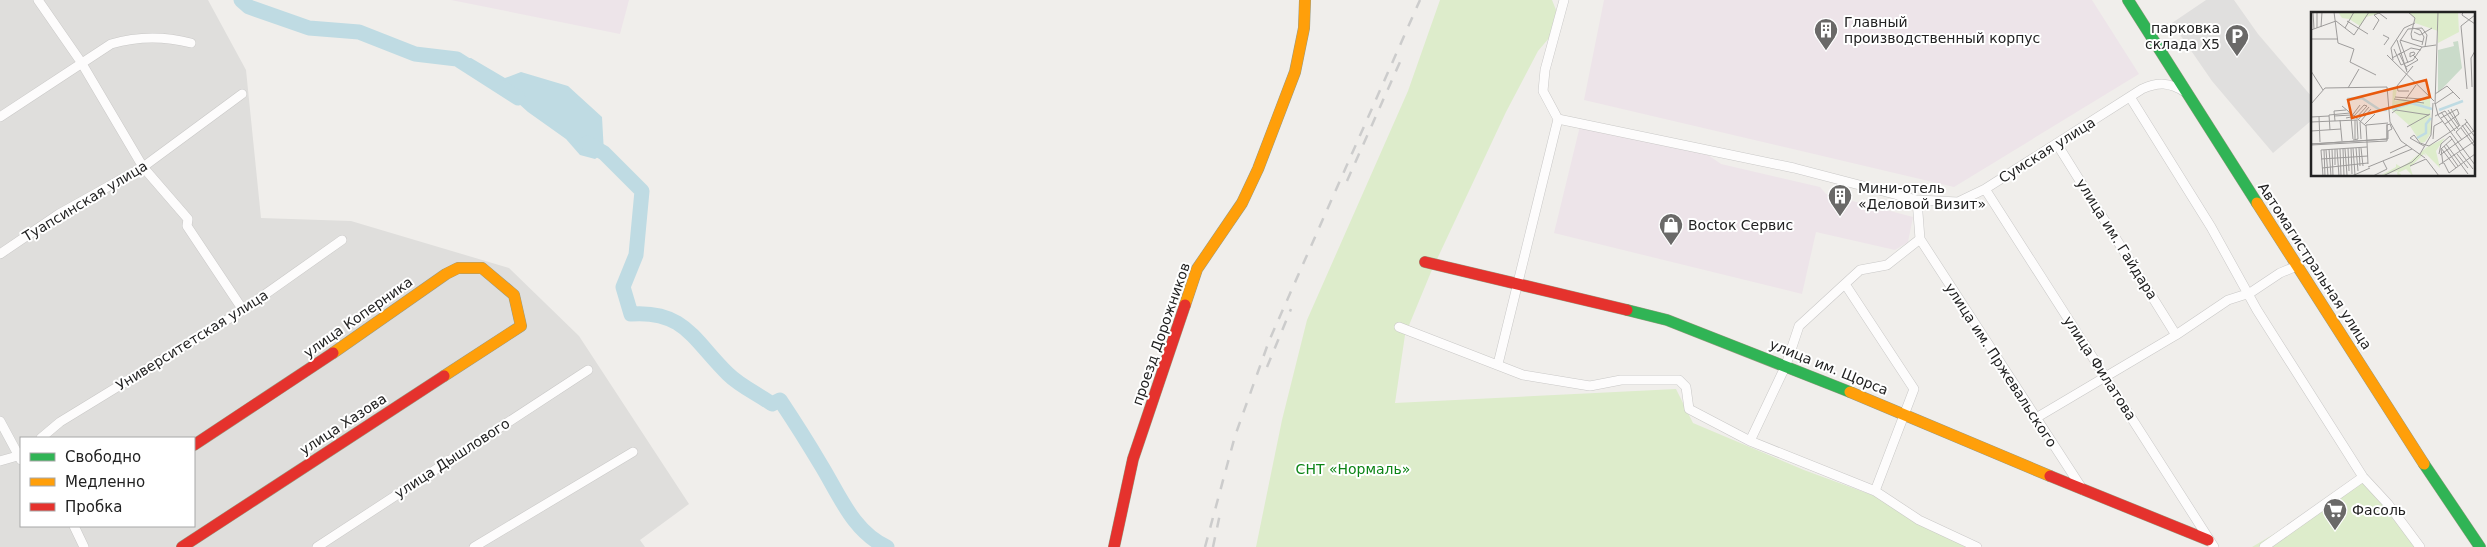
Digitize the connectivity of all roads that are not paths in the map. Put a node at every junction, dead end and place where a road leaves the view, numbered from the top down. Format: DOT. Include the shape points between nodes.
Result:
graph roads {
  1 [pos="38,0"];
  2 [pos="1304,0"];
  3 [pos="1564,0"];
  4 [pos="2119,0"];
  5 [pos="2130,4"];
  6 [pos="191,43"];
  7 [pos="81,62"];
  8 [pos="242,94"];
  9 [pos="2187,94"];
  10 [pos="2130,98"];
  11 [pos="0,117"];
  12 [pos="1558,119"];
  13 [pos="2057,144"];
  14 [pos="143,167"];
  15 [pos="1985,189"];
  16 [pos="1917,200"];
  17 [pos="1920,239"];
  18 [pos="342,240"];
  19 [pos="0,254"];
  20 [pos="1425,262"];
  21 [pos="2297,266"];
  22 [pos="1518,283"];
  23 [pos="1845,284"];
  24 [pos="2250,293"];
  25 [pos="243,310"];
  26 [pos="520,326"];
  27 [pos="1399,327"];
  28 [pos="2176,335"];
  29 [pos="1498,364"];
  30 [pos="1786,365"];
  31 [pos="588,370"];
  32 [pos="2106,376"];
  33 [pos="1904,415"];
  34 [pos="2036,418"];
  35 [pos="0,421"];
  36 [pos="42,437"];
  37 [pos="1750,441"];
  38 [pos="195,445"];
  39 [pos="634,452"];
  40 [pos="20,457"];
  41 [pos="0,461"];
  42 [pos="2363,477"];
  43 [pos="2083,490"];
  44 [pos="1875,491"];
  45 [pos="74,527"];
  46 [pos="2211,543"];
  47 [pos="84,547"];
  48 [pos="182,547"];
  49 [pos="317,547"];
  50 [pos="474,547"];
  51 [pos="1114,547"];
  52 [pos="1977,547"];
  53 [pos="2264,547"];
  54 [pos="2420,547"];
  55 [pos="2480,547"];
  1 -- 7 [label="street"];
  2 -- 51 [label="street, проезд Дорожников" via="1304,28 1295,72 1242,203 1197,268 1133,459"];
  3 -- 12 [label="street" via="1545,70 1543,91"];
  4 -- 5 [label="street"];
  5 -- 9 [label="street, Автомагистральная улица"];
  6 -- 7 [label="street" via="166,37 126,39"];
  7 -- 11 [label="street"];
  7 -- 14 [label="street"];
  8 -- 14 [label="street, Туапсинская улица"];
  9 -- 10 [label="street, Сумская улица" via="2166,83 2155,84"];
  9 -- 21 [label="street, Автомагистральная улица"];
  10 -- 13 [label="street, Сумская улица"];
  10 -- 24 [label="street"];
  12 -- 16 [label="street, Сумская улица" via="1794,168"];
  12 -- 22 [label="street"];
  13 -- 15 [label="street, Сумская улица"];
  13 -- 28 [label="street, улица им. Гайдара"];
  14 -- 19 [label="street, Туапсинская улица" via="59,214"];
  14 -- 25 [label="street" via="188,219 187,226"];
  15 -- 16 [label="street, Сумская улица" via="1958,202"];
  15 -- 32 [label="street, улица Филатова"];
  16 -- 17 [label="street"];
  17 -- 23 [label="street" via="1887,265 1860,270"];
  17 -- 34 [label="street, улица им. Пржевальского"];
  18 -- 25 [label="street, Университетская улица"];
  20 -- 22 [label="street, улица им. Щорса"];
  21 -- 24 [label="street"];
  21 -- 55 [label="street, Автомагистральная улица"];
  22 -- 29 [label="street"];
  22 -- 30 [label="street, улица им. Щорса" via="1667,320"];
  23 -- 30 [label="street" via="1799,326"];
  23 -- 33 [label="street" via="1914,389"];
  24 -- 28 [label="street" via="2228,300"];
  24 -- 42 [label="street" via="2257,310"];
  25 -- 36 [label="street, Университетская улица" via="60,422"];
  26 -- 38 [label="street, улица Коперника" via="514,295 482,268 458,268"];
  26 -- 48 [label="street, улица Хазова"];
  27 -- 29 [label="street"];
  28 -- 32 [label="street"];
  29 -- 37 [label="street" via="1523,375 1590,386 1621,380 1679,380 1686,387 1689,410"];
  30 -- 33 [label="street, улица им. Щорса"];
  30 -- 37 [label="street"];
  31 -- 49 [label="street, улица Дышлового"];
  32 -- 34 [label="street"];
  32 -- 46 [label="street, улица Филатова"];
  33 -- 43 [label="street, улица им. Щорса"];
  33 -- 44 [label="street"];
  34 -- 43 [label="street, улица им. Пржевальского"];
  35 -- 40 [label="street"];
  37 -- 44 [label="street"];
  39 -- 50 [label="street"];
  40 -- 41 [label="street"];
  42 -- 53 [label="street"];
  42 -- 54 [label="street"];
  43 -- 46 [label="street, улица им. Щорса"];
  44 -- 52 [label="street" via="1919,520"];
  45 -- 47 [label="street"];
}
